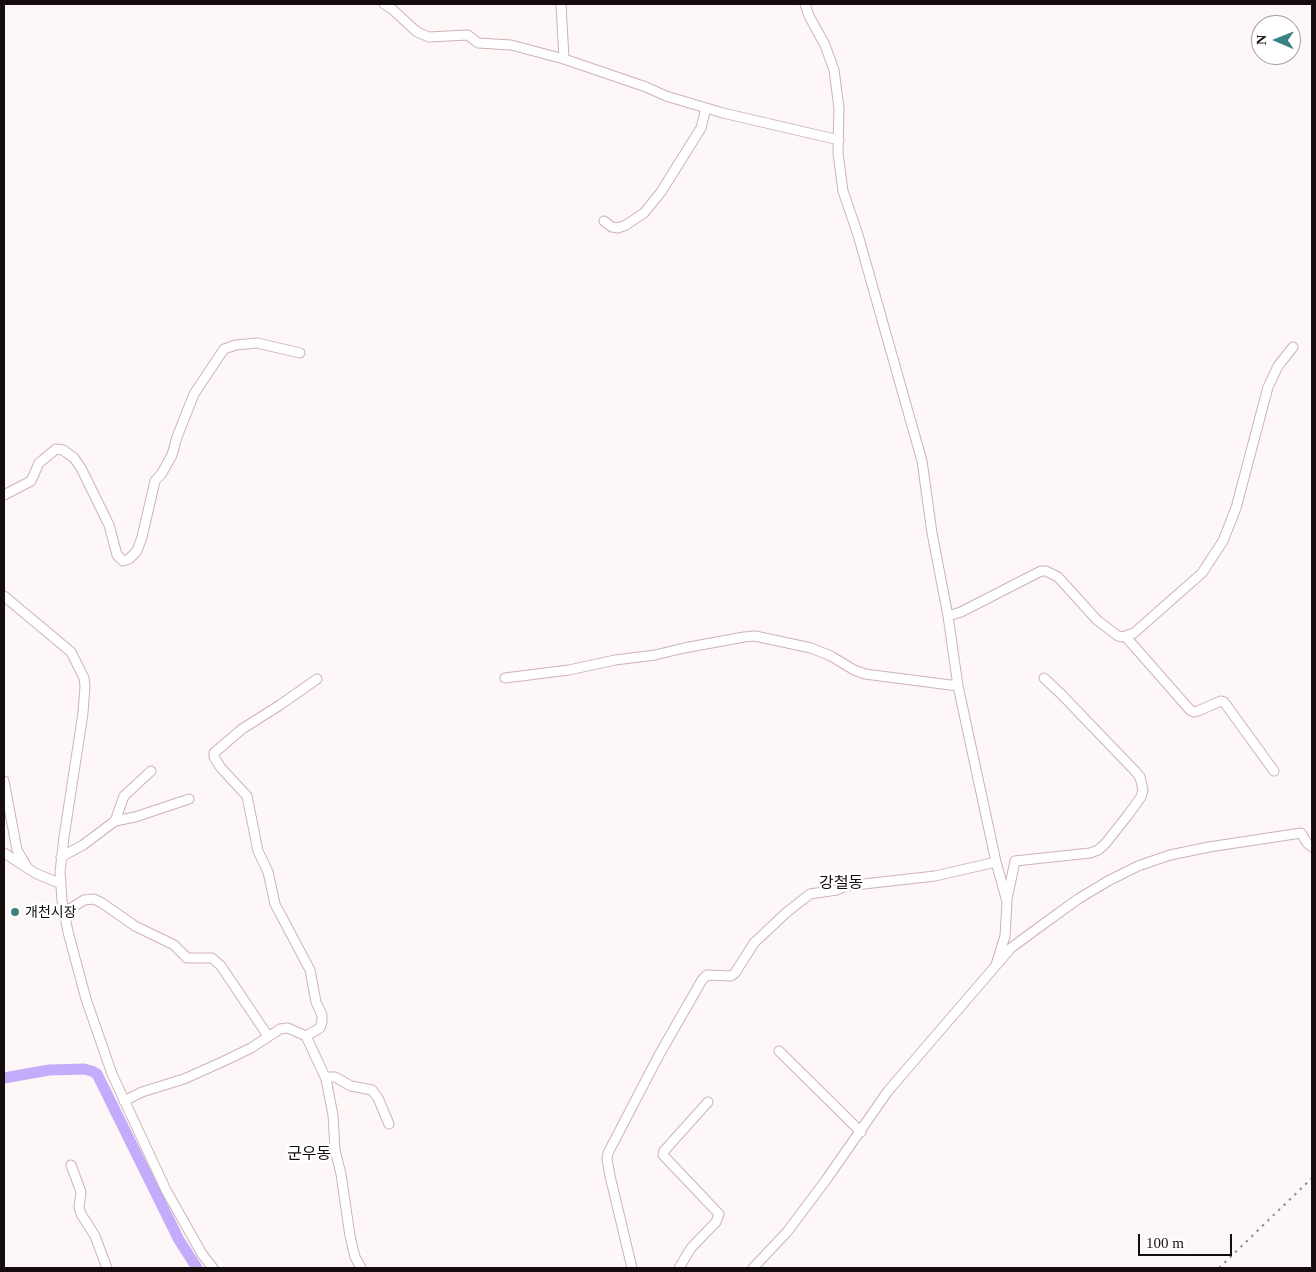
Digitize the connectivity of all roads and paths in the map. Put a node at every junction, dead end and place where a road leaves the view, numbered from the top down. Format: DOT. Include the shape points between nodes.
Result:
graph roads {
  1 [pos="384,4"];
  2 [pos="562,4"];
  3 [pos="805,4"];
  4 [pos="564,59"];
  5 [pos="706,108"];
  6 [pos="839,140"];
  7 [pos="604,221"];
  8 [pos="1293,347"];
  9 [pos="300,353"];
  10 [pos="4,496"];
  11 [pos="4,596"];
  12 [pos="948,616"];
  13 [pos="1126,637"];
  14 [pos="505,678"];
  15 [pos="1044,678"];
  16 [pos="317,679"];
  17 [pos="958,686"];
  18 [pos="151,771"];
  19 [pos="1274,771"];
  20 [pos="4,781"];
  21 [pos="189,799"];
  22 [pos="115,821"];
  23 [pos="1312,847"];
  24 [pos="4,853"];
  25 [pos="61,857"];
  26 [pos="996,862"];
  27 [pos="27,867"];
  28 [pos="61,884"];
  29 [pos="1007,902"];
  30 [pos="65,912"];
  31 [pos="996,965"];
  32 [pos="268,1036"];
  33 [pos="306,1036"];
  34 [pos="779,1051"];
  35 [pos="325,1077"];
  36 [pos="124,1102"];
  37 [pos="708,1102"];
  38 [pos="389,1124"];
  39 [pos="861,1132"];
  40 [pos="71,1165"];
  41 [pos="107,1268"];
  42 [pos="212,1268"];
  43 [pos="361,1268"];
  44 [pos="632,1268"];
  45 [pos="678,1268"];
  46 [pos="754,1268"];
  1 -- 4 [label="street" via="417,32 429,37 468,35 478,43 511,45"];
  2 -- 4 [label="street"];
  3 -- 6 [label="street" via="834,70"];
  4 -- 5 [label="street"];
  5 -- 6 [label="street"];
  5 -- 7 [label="street" via="701,128 644,213 618,228"];
  6 -- 12 [label="street" via="843,191 922,461"];
  8 -- 13 [label="street" via="1278,366 1268,387 1236,508 1218,550 1202,574 1134,634"];
  9 -- 10 [label="street" via="257,343 224,350 194,394 172,455 155,481 142,537 137,551 129,560 123,561 117,555 109,525 82,468 63,450 56,449 39,463 31,481"];
  11 -- 25 [label="street" via="71,652 84,678 83,713"];
  12 -- 13 [label="street" via="1040,571 1046,571 1058,577 1097,620 1118,636"];
  12 -- 17 [label="street"];
  13 -- 19 [label="street" via="1190,710 1198,711 1220,700 1224,702"];
  14 -- 17 [label="street" via="569,670 754,636 811,648 865,674"];
  15 -- 29 [label="street" via="1135,771 1143,790 1141,797 1098,850 1015,861"];
  16 -- 33 [label="street" via="242,729 214,754 215,761 247,796 258,852 268,872 276,904 310,970 322,1022 317,1031"];
  17 -- 26 [label="street"];
  18 -- 22 [label="street" via="124,796"];
  20 -- 27 [label="street" via="17,850"];
  21 -- 22 [label="street" via="135,818"];
  22 -- 25 [label="street" via="84,846"];
  23 -- 31 [label="street" via="1301,833 1195,849 1154,860 1122,873 1078,899 1011,948"];
  24 -- 27 [label="street"];
  25 -- 28 [label="street"];
  26 -- 29 [label="street"];
  26 -- 44 [label="street" via="935,876 846,886 810,894 754,943 735,973 731,976 707,975 702,980 658,1055 608,1153 610,1176"];
  27 -- 28 [label="street"];
  28 -- 30 [label="street"];
  29 -- 31 [label="street" via="1005,936"];
  30 -- 32 [label="street" via="84,900 94,899 135,926 174,945 187,958 212,958 221,966"];
  30 -- 36 [label="street" via="86,999"];
  31 -- 39 [label="street" via="888,1091"];
  32 -- 33 [label="street" via="288,1028"];
  32 -- 36 [label="street" via="222,1062"];
  33 -- 35 [label="street"];
  34 -- 39 [label="street"];
  35 -- 38 [label="street" via="335,1077 351,1086 372,1090"];
  35 -- 43 [label="street" via="354,1257"];
  36 -- 42 [label="street" via="166,1190"];
  37 -- 45 [label="street" via="663,1155 719,1214"];
  39 -- 46 [label="street" via="787,1232"];
  40 -- 41 [label="street" via="81,1192 81,1214 95,1236"];
}
